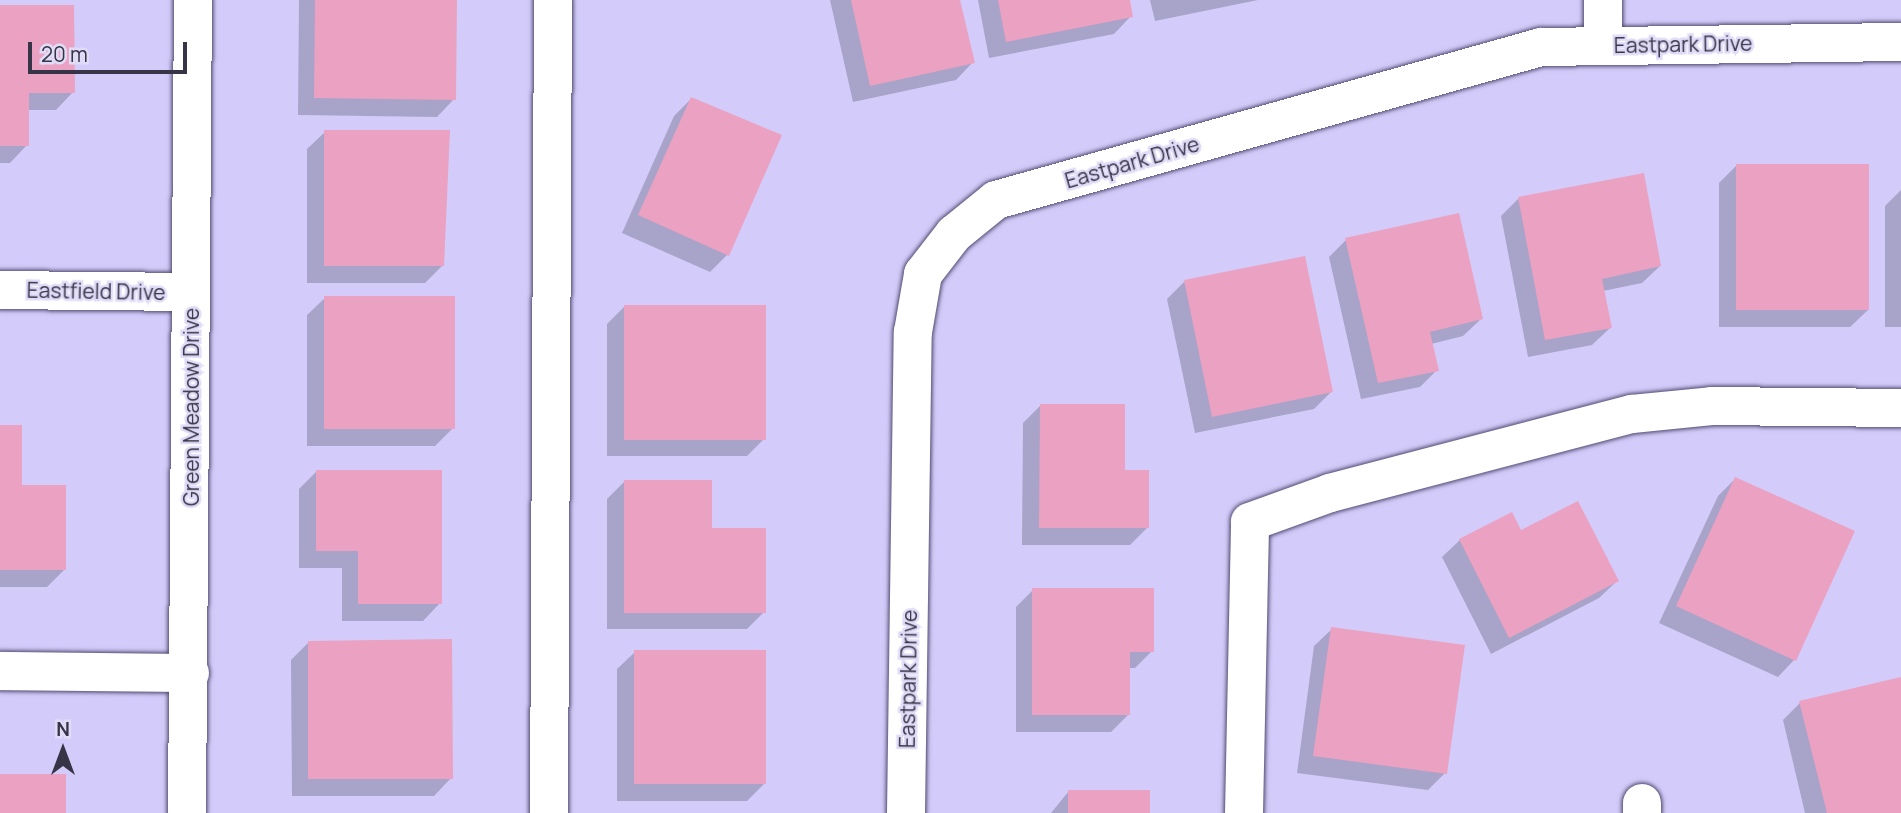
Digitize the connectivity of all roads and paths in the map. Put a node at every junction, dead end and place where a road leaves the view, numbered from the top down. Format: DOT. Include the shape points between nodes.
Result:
graph roads {
  1 [pos="193,0"];
  2 [pos="553,0"];
  3 [pos="1603,0"];
  4 [pos="1901,42"];
  5 [pos="1602,44"];
  6 [pos="0,290"];
  7 [pos="191,292"];
  8 [pos="1901,408"];
  9 [pos="0,671"];
  10 [pos="190,673"];
  11 [pos="187,813"];
  12 [pos="549,813"];
  13 [pos="906,813"];
  14 [pos="1244,813"];
  1 -- 7 [label="street, Green Meadow Drive"];
  2 -- 12 [label="street"];
  3 -- 5 [label="street"];
  4 -- 5 [label="street, Eastpark Drive"];
  5 -- 13 [label="street, Eastpark Drive" via="1541,47 996,200 954,233 923,274 913,332"];
  6 -- 7 [label="street, Eastfield Drive"];
  7 -- 10 [label="street, Green Meadow Drive"];
  8 -- 14 [label="street" via="1712,406 1632,414 1331,493 1250,522"];
  9 -- 10 [label="street"];
  10 -- 11 [label="street, Green Meadow Drive"];
}
